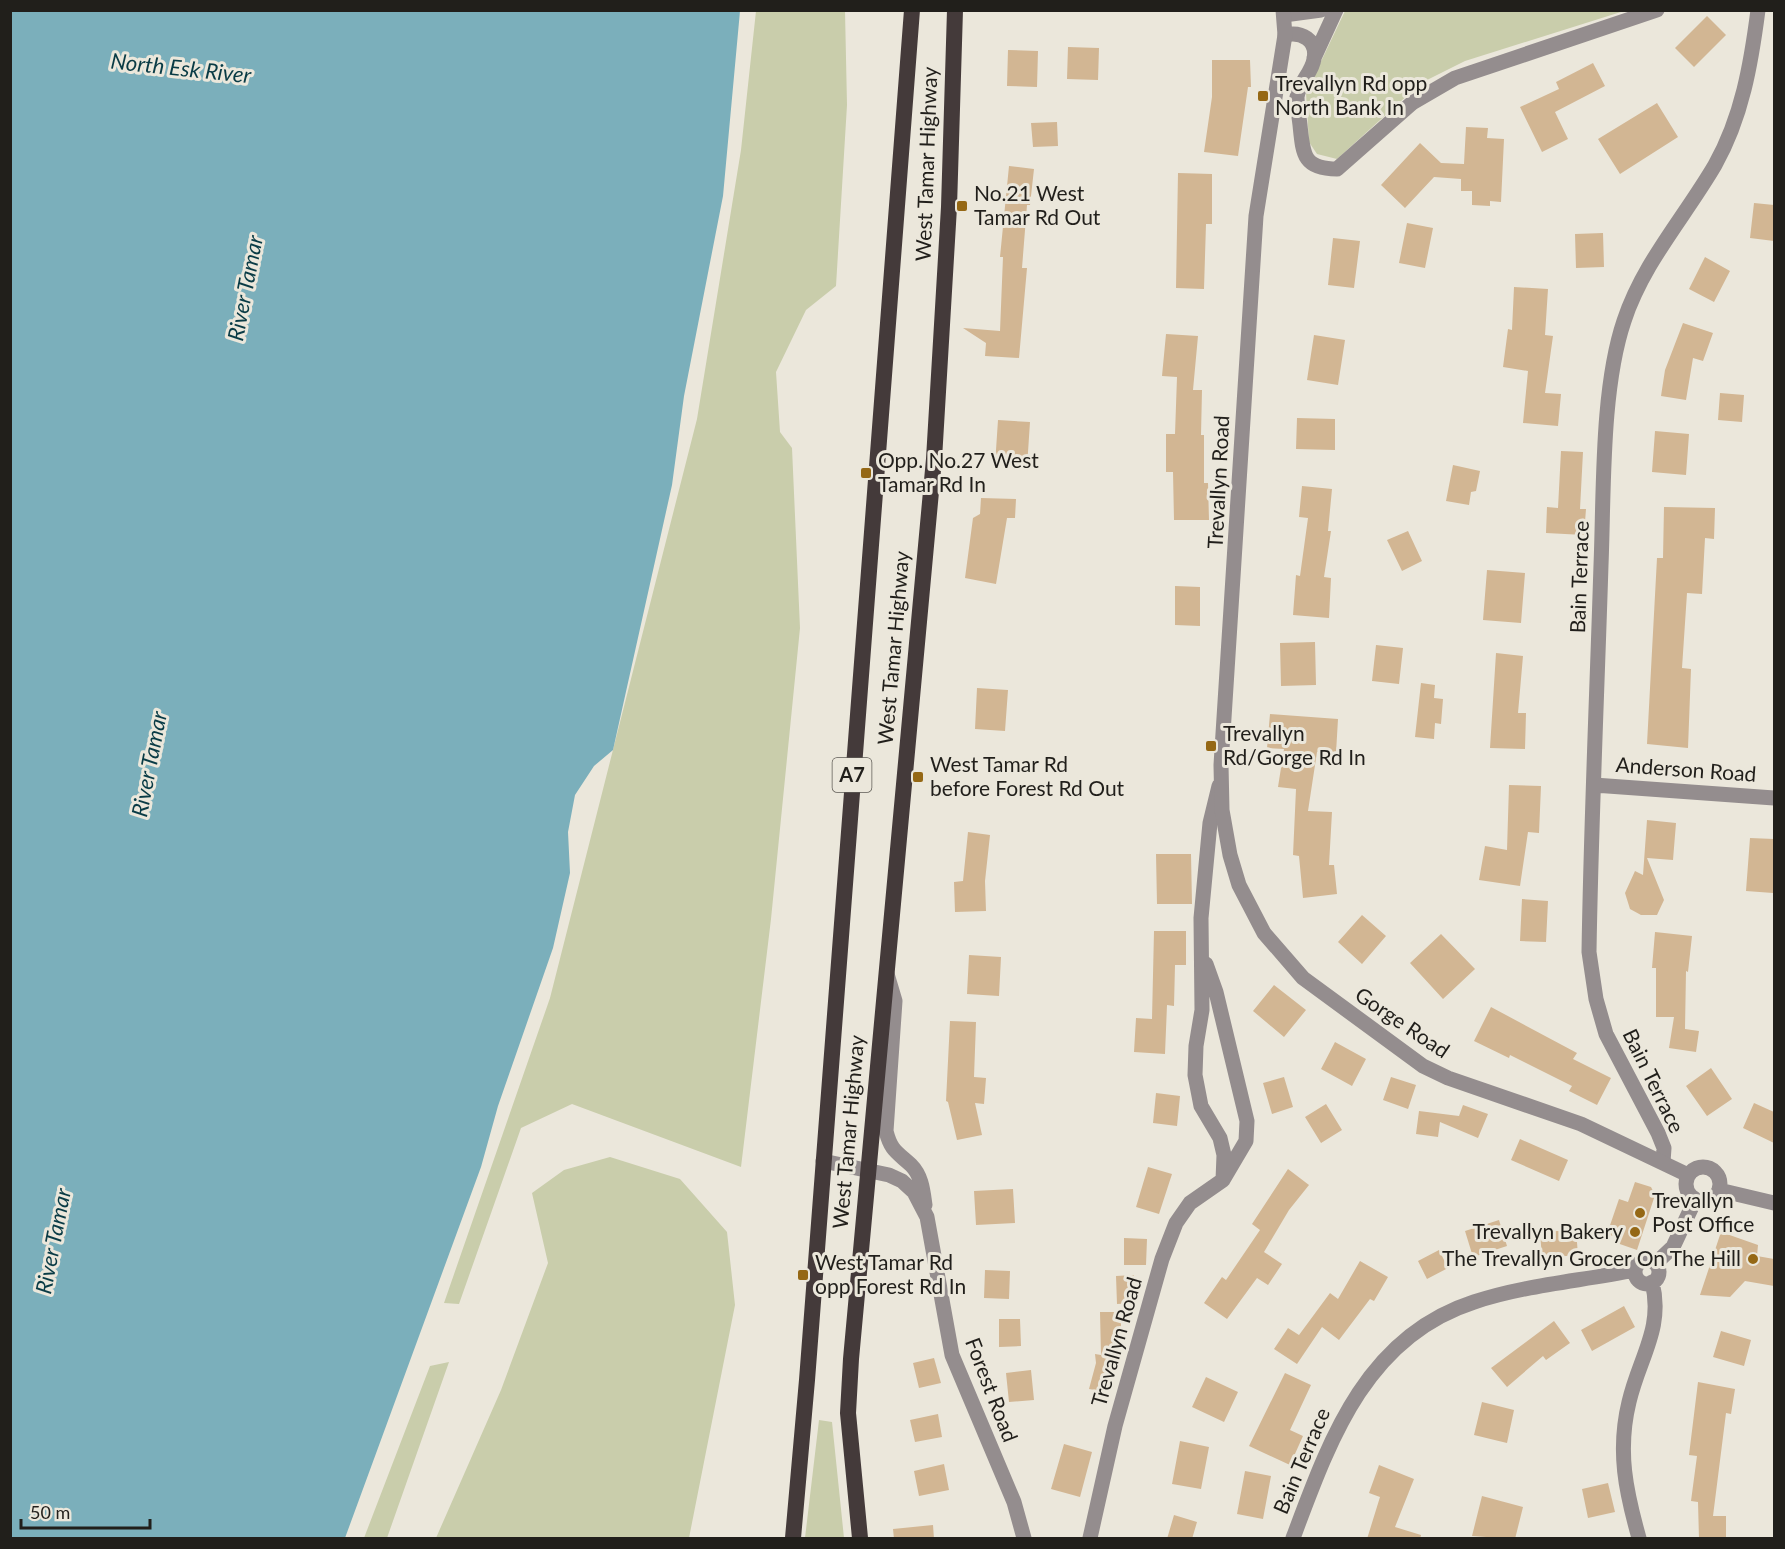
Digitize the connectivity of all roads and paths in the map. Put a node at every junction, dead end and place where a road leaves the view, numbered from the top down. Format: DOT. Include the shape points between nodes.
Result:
graph roads {
  1 [pos="912,10"];
  2 [pos="955,10"];
  3 [pos="1321,10"];
  4 [pos="1657,10"];
  5 [pos="1758,10"];
  6 [pos="1284,13"];
  7 [pos="1334,16"];
  8 [pos="1285,35"];
  9 [pos="1314,58"];
  10 [pos="1220,780"];
  11 [pos="1594,785"];
  12 [pos="1774,798"];
  13 [pos="1203,956"];
  14 [pos="886,968"];
  15 [pos="823,1161"];
  16 [pos="1663,1162"];
  17 [pos="867,1169"];
  18 [pos="1688,1175"];
  19 [pos="1223,1180"];
  20 [pos="1719,1190"];
  21 [pos="1695,1200"];
  22 [pos="1774,1203"];
  23 [pos="927,1217"];
  24 [pos="1656,1263"];
  25 [pos="1635,1270"];
  26 [pos="1652,1282"];
  27 [pos="793,1539"];
  28 [pos="860,1539"];
  29 [pos="1024,1539"];
  30 [pos="1090,1539"];
  31 [pos="1293,1539"];
  32 [pos="1639,1539"];
  1 -- 15 [label="highway, West Tamar Highway / A7"];
  2 -- 14 [label="highway, West Tamar Highway / A7" via="949,207 934,459"];
  3 -- 6 [label="street"];
  4 -- 9 [label="street" via="1455,78 1412,103 1337,169 1311,164 1303,154 1297,97"];
  5 -- 11 [label="street, Bain Terrace" via="1750,66 1730,134 1715,165 1662,243 1639,285 1614,360 1603,503"];
  6 -- 8 [label="street, Trevallyn Road"];
  7 -- 9 [label="street"];
  8 -- 9 [label="street" via="1306,36 1312,43"];
  8 -- 10 [label="street, Trevallyn Road" via="1256,216"];
  10 -- 13 [label="street, Trevallyn Road" via="1210,823 1201,918"];
  10 -- 16 [label="street, Gorge Road" via="1225,835 1239,885 1264,933 1303,978 1423,1066 1581,1124"];
  11 -- 12 [label="street, Anderson Road"];
  11 -- 16 [label="street, Bain Terrace" via="1589,952 1596,999 1620,1065 1658,1133 1664,1148"];
  13 -- 19 [label="street, Trevallyn Road" via="1195,1076 1201,1106 1220,1138"];
  13 -- 19 [label="street, Trevallyn Road" via="1216,992 1247,1120 1246,1141"];
  14 -- 17 [label="highway, West Tamar Highway / A7"];
  14 -- 23 [label="street, Forest Road" via="895,1001 886,1131 889,1145 912,1166 923,1184"];
  15 -- 17 [label="street, Forest Road"];
  15 -- 27 [label="highway, West Tamar Highway / A7"];
  16 -- 18 [label="street, Gorge Road"];
  17 -- 23 [label="street, Forest Road" via="902,1181 914,1192"];
  17 -- 28 [label="highway, West Tamar Highway / A7" via="848,1413"];
  18 -- 20 [label="street" via="1697,1168 1708,1168 1717,1174"];
  18 -- 21 [label="street" via="1686,1189"];
  19 -- 30 [label="street, Trevallyn Road" via="1190,1203 1176,1222 1162,1259 1115,1426"];
  20 -- 21 [label="street" via="1707,1201"];
  20 -- 22 [label="street"];
  21 -- 24 [label="street" via="1673,1247"];
  23 -- 29 [label="street, Forest Road" via="952,1355 1014,1502"];
  24 -- 25 [label="street" via="1643,1260"];
  24 -- 26 [label="street" via="1659,1274"];
  25 -- 26 [label="street" via="1642,1283"];
  25 -- 31 [label="street, Bain Terrace" via="1496,1296 1471,1303 1417,1331 1373,1372 1349,1406 1327,1449"];
  26 -- 32 [label="street" via="1657,1318 1628,1404 1623,1457 1626,1494"];
}
